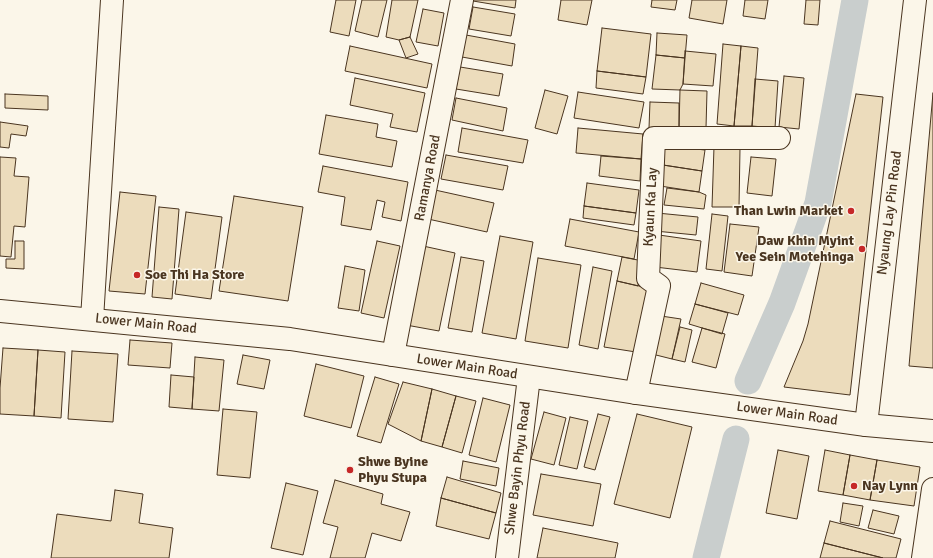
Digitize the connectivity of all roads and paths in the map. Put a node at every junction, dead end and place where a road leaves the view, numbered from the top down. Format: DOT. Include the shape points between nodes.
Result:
graph roads {
  1 [pos="112,0"];
  2 [pos="462,0"];
  3 [pos="914,0"];
  4 [pos="779,138"];
  5 [pos="0,311"];
  6 [pos="92,319"];
  7 [pos="393,355"];
  8 [pos="528,377"];
  9 [pos="636,393"];
  10 [pos="866,425"];
  11 [pos="933,432"];
  12 [pos="933,488"];
  13 [pos="507,558"];
  14 [pos="922,558"];
  1 -- 6 [label="street"];
  2 -- 7 [label="street, Ramanya Road"];
  3 -- 10 [label="street, Nyaung Lay Pin Road"];
  4 -- 9 [label="street, Kyaun Ka Lay" via="654,138 648,278 659,286"];
  5 -- 6 [label="street, Lower Main Road"];
  6 -- 7 [label="street, Lower Main Road" via="290,339"];
  7 -- 8 [label="street, Lower Main Road"];
  8 -- 9 [label="street, Lower Main Road"];
  8 -- 13 [label="street, Shwe Bayin Phyu Road"];
  9 -- 10 [label="street, Lower Main Road"];
  10 -- 11 [label="street, Lower Main Road"];
  12 -- 14 [label="street"];
}
